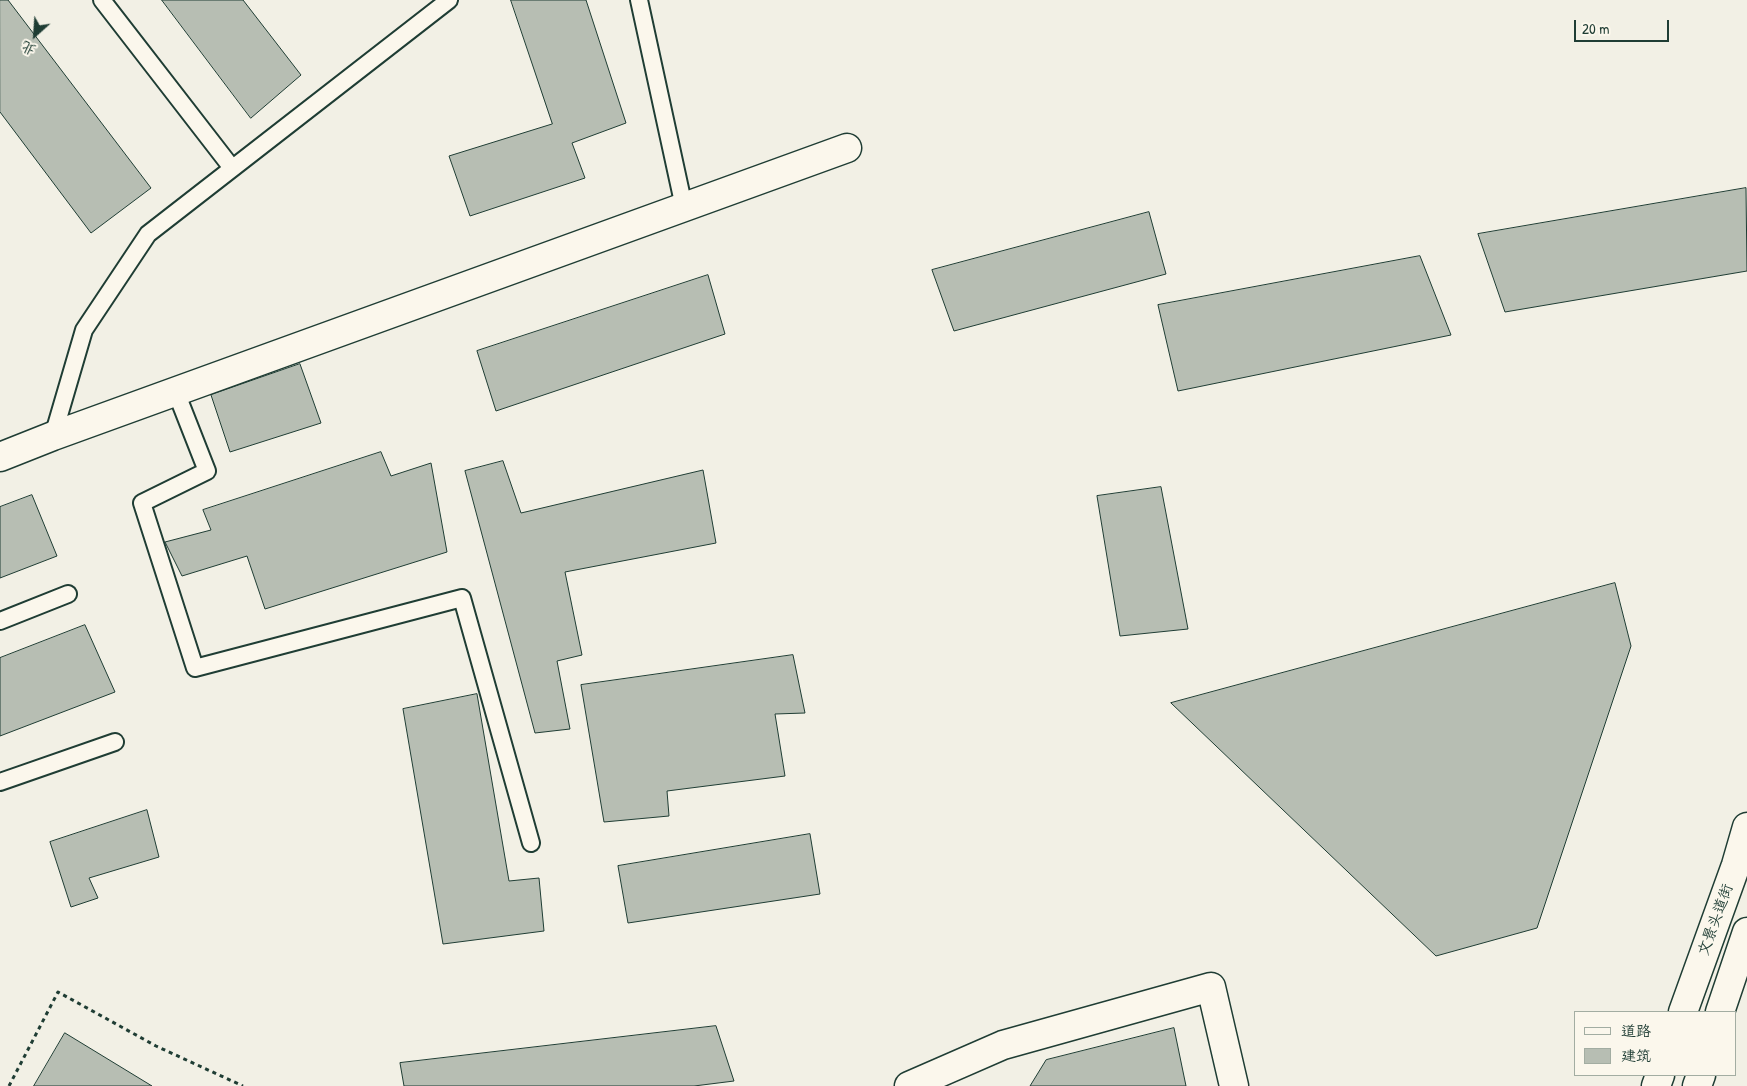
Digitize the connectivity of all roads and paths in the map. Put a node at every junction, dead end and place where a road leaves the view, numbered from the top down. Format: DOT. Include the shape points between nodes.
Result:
graph roads {
  1 [pos="102,0"];
  2 [pos="449,0"];
  3 [pos="639,0"];
  4 [pos="847,148"];
  5 [pos="232,168"];
  6 [pos="684,208"];
  7 [pos="176,392"];
  8 [pos="53,436"];
  9 [pos="0,457"];
  10 [pos="68,594"];
  11 [pos="0,622"];
  12 [pos="115,742"];
  13 [pos="0,782"];
  14 [pos="1747,827"];
  15 [pos="531,843"];
  16 [pos="1747,932"];
  17 [pos="1683,1011"];
  18 [pos="1720,1011"];
  19 [pos="922,1083"];
  20 [pos="9,1086"];
  21 [pos="243,1086"];
  22 [pos="1234,1086"];
  1 -- 5 [label="lane"];
  2 -- 5 [label="lane"];
  3 -- 6 [label="lane"];
  4 -- 6 [label="street"];
  5 -- 8 [label="lane" via="148,234 84,330"];
  6 -- 7 [label="street"];
  7 -- 8 [label="street"];
  7 -- 15 [label="lane" via="207,471 142,503 195,668 462,598"];
  8 -- 9 [label="street"];
  10 -- 11 [label="lane"];
  12 -- 13 [label="lane"];
  14 -- 17 [label="street, 文景头道街"];
  16 -- 18 [label="street"];
  19 -- 22 [label="street" via="1003,1045 1211,987"];
  20 -- 21 [label="path" via="58,992 156,1046"];
}
